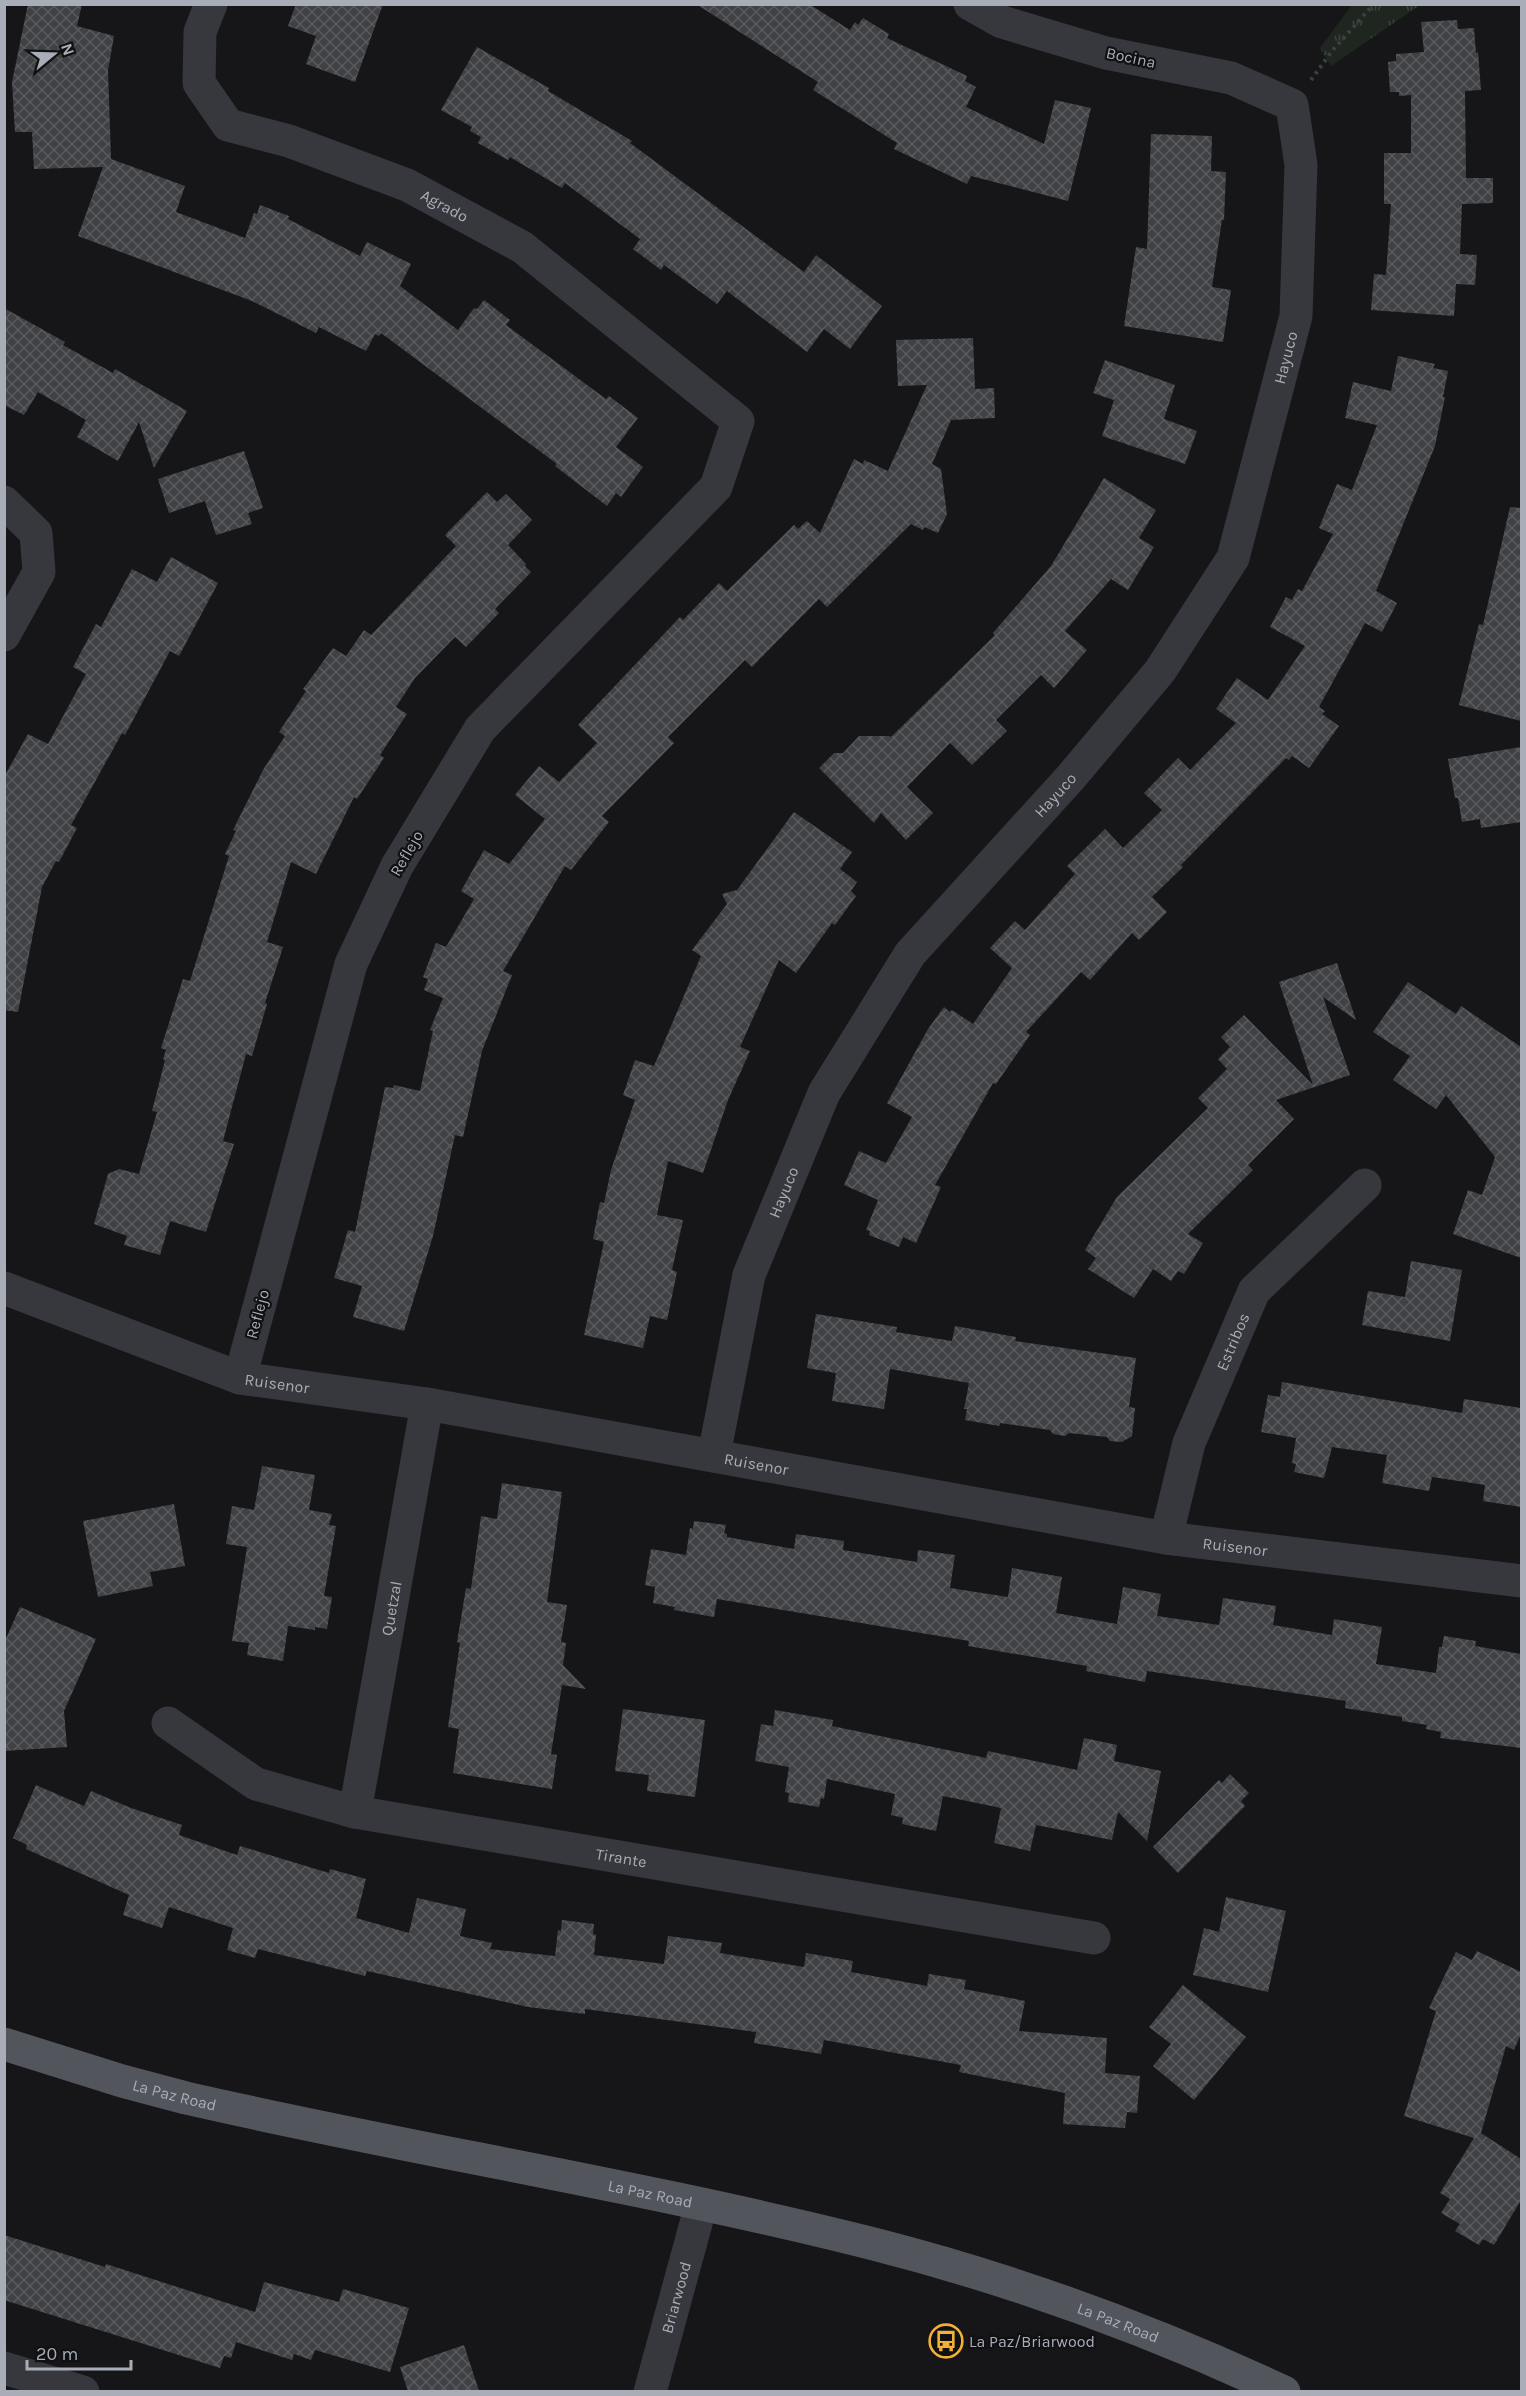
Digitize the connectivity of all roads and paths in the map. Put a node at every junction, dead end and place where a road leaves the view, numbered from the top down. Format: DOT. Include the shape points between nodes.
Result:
graph roads {
  1 [pos="211,4"];
  2 [pos="970,4"];
  3 [pos="1374,4"];
  4 [pos="1292,105"];
  5 [pos="738,421"];
  6 [pos="4,502"];
  7 [pos="4,635"];
  8 [pos="1365,1185"];
  9 [pos="4,1288"];
  10 [pos="240,1378"];
  11 [pos="428,1404"];
  12 [pos="714,1455"];
  13 [pos="1166,1538"];
  14 [pos="1521,1581"];
  15 [pos="168,1723"];
  16 [pos="355,1812"];
  17 [pos="1094,1938"];
  18 [pos="4,2044"];
  19 [pos="701,2205"];
  20 [pos="4,2368"];
  21 [pos="83,2391"];
  22 [pos="651,2391"];
  23 [pos="1284,2391"];
  1 -- 5 [label="street, Agrado" via="200,32 199,83 228,125 289,141 407,185 522,247"];
  2 -- 4 [label="street, Bocina" via="1002,22 1106,52 1231,78"];
  3 -- 4 [label="path"];
  4 -- 12 [label="street, Hayuco" via="1301,165 1296,316 1233,558 1160,671 1071,777 910,954 824,1093 748,1275"];
  5 -- 10 [label="street, Reflejo" via="716,487 480,729 397,866 351,964"];
  6 -- 7 [label="street" via="36,533 39,572"];
  8 -- 13 [label="street, Estribos" via="1254,1291 1189,1443"];
  9 -- 10 [label="street, Ruisenor"];
  10 -- 11 [label="street, Ruisenor"];
  11 -- 12 [label="street, Ruisenor"];
  11 -- 16 [label="street, Quetzal"];
  12 -- 13 [label="street, Ruisenor"];
  13 -- 14 [label="street, Ruisenor"];
  15 -- 16 [label="street, Tirante" via="256,1784"];
  16 -- 17 [label="street, Tirante"];
  18 -- 19 [label="main road, La Paz Road" via="197,2100"];
  19 -- 22 [label="street, Briarwood"];
  19 -- 23 [label="main road, La Paz Road" via="870,2243 1026,2289 1142,2330"];
  20 -- 21 [label="street"];
}
